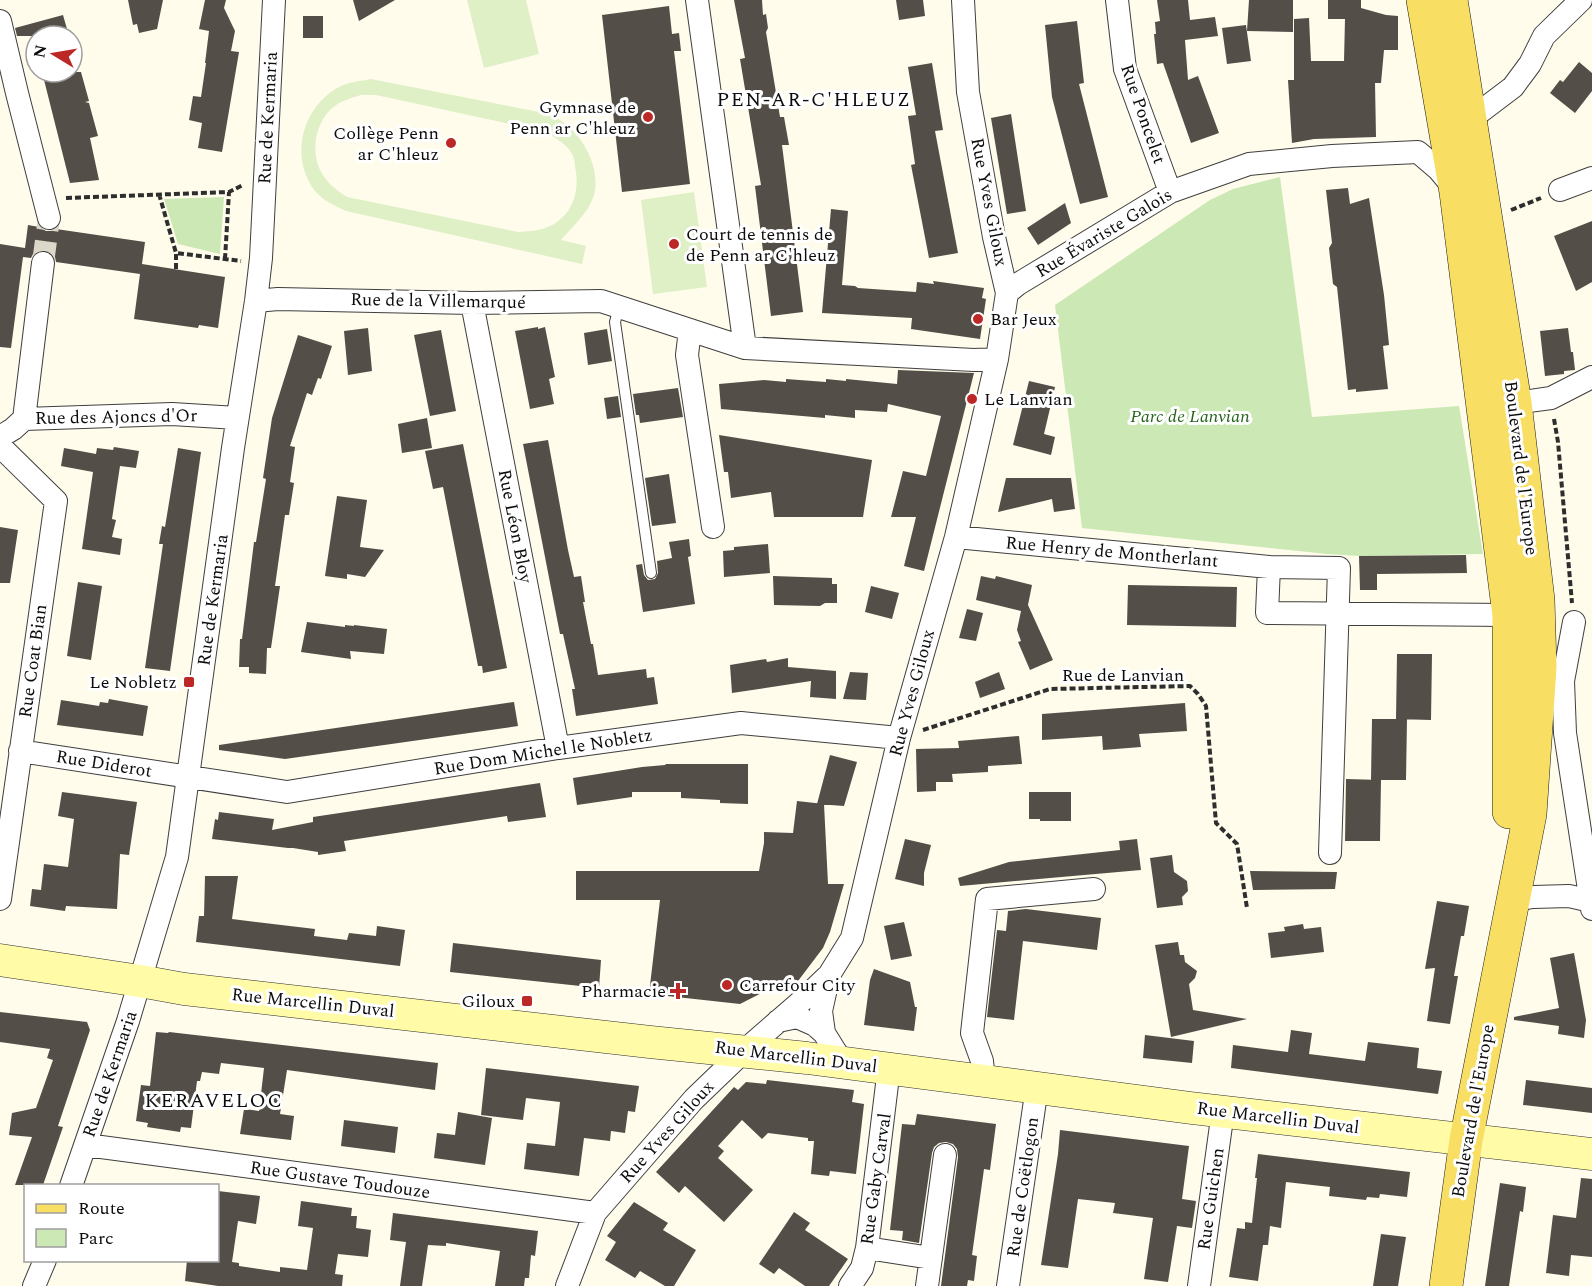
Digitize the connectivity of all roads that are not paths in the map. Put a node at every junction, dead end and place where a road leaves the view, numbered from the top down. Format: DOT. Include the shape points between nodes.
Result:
graph roads {
  1 [pos="274,0"];
  2 [pos="697,0"];
  3 [pos="963,0"];
  4 [pos="1117,0"];
  5 [pos="1423,0"];
  6 [pos="1451,0"];
  7 [pos="1581,0"];
  8 [pos="0,21"];
  9 [pos="8,96"];
  10 [pos="1467,109"];
  11 [pos="1418,152"];
  12 [pos="1592,178"];
  13 [pos="1560,190"];
  14 [pos="1170,192"];
  15 [pos="1456,192"];
  16 [pos="47,208"];
  17 [pos="44,263"];
  18 [pos="1007,293"];
  19 [pos="256,301"];
  20 [pos="472,303"];
  21 [pos="619,307"];
  22 [pos="690,330"];
  23 [pos="745,348"];
  24 [pos="998,360"];
  25 [pos="1592,377"];
  26 [pos="1515,403"];
  27 [pos="237,418"];
  28 [pos="24,419"];
  29 [pos="0,437"];
  30 [pos="0,446"];
  31 [pos="713,527"];
  32 [pos="956,537"];
  33 [pos="1269,567"];
  34 [pos="651,573"];
  35 [pos="1338,614"];
  36 [pos="1509,615"];
  37 [pos="1574,622"];
  38 [pos="899,738"];
  39 [pos="558,748"];
  40 [pos="20,751"];
  41 [pos="189,777"];
  42 [pos="1330,852"];
  43 [pos="1094,889"];
  44 [pos="0,899"];
  45 [pos="1514,900"];
  46 [pos="1591,905"];
  47 [pos="1506,937"];
  48 [pos="0,960"];
  49 [pos="829,975"];
  50 [pos="140,981"];
  51 [pos="778,1021"];
  52 [pos="824,1033"];
  53 [pos="744,1051"];
  54 [pos="842,1062"];
  55 [pos="889,1068"];
  56 [pos="984,1081"];
  57 [pos="1037,1087"];
  58 [pos="1223,1111"];
  59 [pos="1466,1140"];
  60 [pos="86,1145"];
  61 [pos="1592,1154"];
  62 [pos="945,1155"];
  63 [pos="71,1184"];
  64 [pos="595,1213"];
  65 [pos="867,1248"];
  66 [pos="931,1258"];
  67 [pos="44,1262"];
  68 [pos="34,1286"];
  69 [pos="567,1286"];
  70 [pos="850,1286"];
  71 [pos="927,1286"];
  72 [pos="1008,1286"];
  73 [pos="1199,1286"];
  74 [pos="1446,1286"];
  1 -- 19 [label="street, Rue de Kermaria"];
  2 -- 23 [label="street"];
  3 -- 18 [label="street, Rue Yves Giloux" via="968,92"];
  4 -- 14 [label="street, Rue Poncelet" via="1125,69"];
  5 -- 10 [label="main road, Boulevard de l'Europe"];
  6 -- 10 [label="main road, Boulevard de l'Europe"];
  7 -- 10 [label="street" via="1544,36 1513,87"];
  8 -- 9 [label="street"];
  9 -- 16 [label="street"];
  10 -- 11 [label="street" via="1431,134"];
  10 -- 15 [label="main road, Boulevard de l'Europe"];
  10 -- 26 [label="main road, Boulevard de l'Europe"];
  11 -- 14 [label="street, Rue Évariste Galois" via="1249,164"];
  11 -- 15 [label="street"];
  12 -- 13 [label="street"];
  14 -- 18 [label="street, Rue Évariste Galois"];
  15 -- 36 [label="main road, Boulevard de l'Europe"];
  17 -- 28 [label="street"];
  18 -- 24 [label="street, Rue Yves Giloux"];
  19 -- 20 [label="street, Rue de la Villemarqué"];
  19 -- 27 [label="street, Rue de Kermaria"];
  20 -- 21 [label="street, Rue de la Villemarqué" via="601,301"];
  20 -- 39 [label="street, Rue Léon Bloy"];
  21 -- 22 [label="street, Rue de la Villemarqué"];
  21 -- 34 [label="lane" via="615,322"];
  22 -- 23 [label="street, Rue de la Villemarqué"];
  22 -- 31 [label="street" via="687,356"];
  23 -- 24 [label="street, Rue de la Villemarqué"];
  24 -- 32 [label="street, Rue Yves Giloux"];
  25 -- 26 [label="street" via="1551,398"];
  26 -- 45 [label="main road, Boulevard de l'Europe" via="1538,600 1540,667 1530,814"];
  27 -- 28 [label="street, Rue des Ajoncs d'Or" via="172,414"];
  27 -- 41 [label="street, Rue de Kermaria"];
  28 -- 29 [label="street, Rue des Ajoncs d'Or"];
  30 -- 40 [label="street, Rue Coat Bian" via="56,501"];
  32 -- 33 [label="street, Rue Henry de Montherlant"];
  32 -- 38 [label="street, Rue Yves Giloux"];
  33 -- 35 [label="street, Rue Henry de Montherlant" via="1339,568"];
  33 -- 35 [label="street" via="1267,613"];
  35 -- 36 [label="street"];
  35 -- 42 [label="street, Rue Henry de Montherlant"];
  36 -- 47 [label="main road, Boulevard de l'Europe"];
  37 -- 46 [label="street" via="1563,681 1565,733"];
  38 -- 39 [label="street, Rue Dom Michel le Nobletz" via="741,723"];
  38 -- 49 [label="street, Rue Yves Giloux" via="852,938"];
  39 -- 41 [label="street, Rue Dom Michel le Nobletz" via="287,792"];
  40 -- 41 [label="street, Rue Diderot"];
  40 -- 44 [label="street, Rue Coat Bian"];
  41 -- 50 [label="street, Rue de Kermaria" via="177,858"];
  43 -- 56 [label="street" via="987,900 972,1033"];
  45 -- 46 [label="street" via="1569,896"];
  45 -- 47 [label="main road, Boulevard de l'Europe"];
  47 -- 59 [label="main road, Boulevard de l'Europe"];
  48 -- 50 [label="main road, Rue Marcellin Duval"];
  49 -- 51 [label="street, Rue Yves Giloux"];
  49 -- 52 [label="street" via="821,1011"];
  50 -- 53 [label="main road, Rue Marcellin Duval"];
  50 -- 60 [label="street, Rue de Kermaria"];
  51 -- 52 [label="street" via="797,1017"];
  51 -- 53 [label="street, Rue Yves Giloux"];
  52 -- 54 [label="street"];
  53 -- 54 [label="main road, Rue Marcellin Duval"];
  53 -- 64 [label="street, Rue Yves Giloux" via="694,1099"];
  54 -- 55 [label="main road, Rue Marcellin Duval"];
  55 -- 56 [label="main road, Rue Marcellin Duval"];
  55 -- 65 [label="street, Rue Gaby Carval"];
  56 -- 57 [label="main road, Rue Marcellin Duval"];
  57 -- 58 [label="main road, Rue Marcellin Duval"];
  57 -- 72 [label="street, Rue de Coëtlogon"];
  58 -- 59 [label="main road, Rue Marcellin Duval"];
  58 -- 73 [label="street, Rue Guichen"];
  59 -- 61 [label="main road, Rue Marcellin Duval"];
  59 -- 74 [label="main road, Boulevard de l'Europe"];
  60 -- 63 [label="street, Rue de Kermaria"];
  60 -- 64 [label="street, Rue Gustave Toudouze"];
  62 -- 66 [label="street"];
  64 -- 69 [label="street, Rue Yves Giloux"];
  65 -- 66 [label="street"];
  65 -- 70 [label="street, Rue Gaby Carval" via="862,1268"];
  66 -- 71 [label="street"];
  67 -- 68 [label="street"];
}
